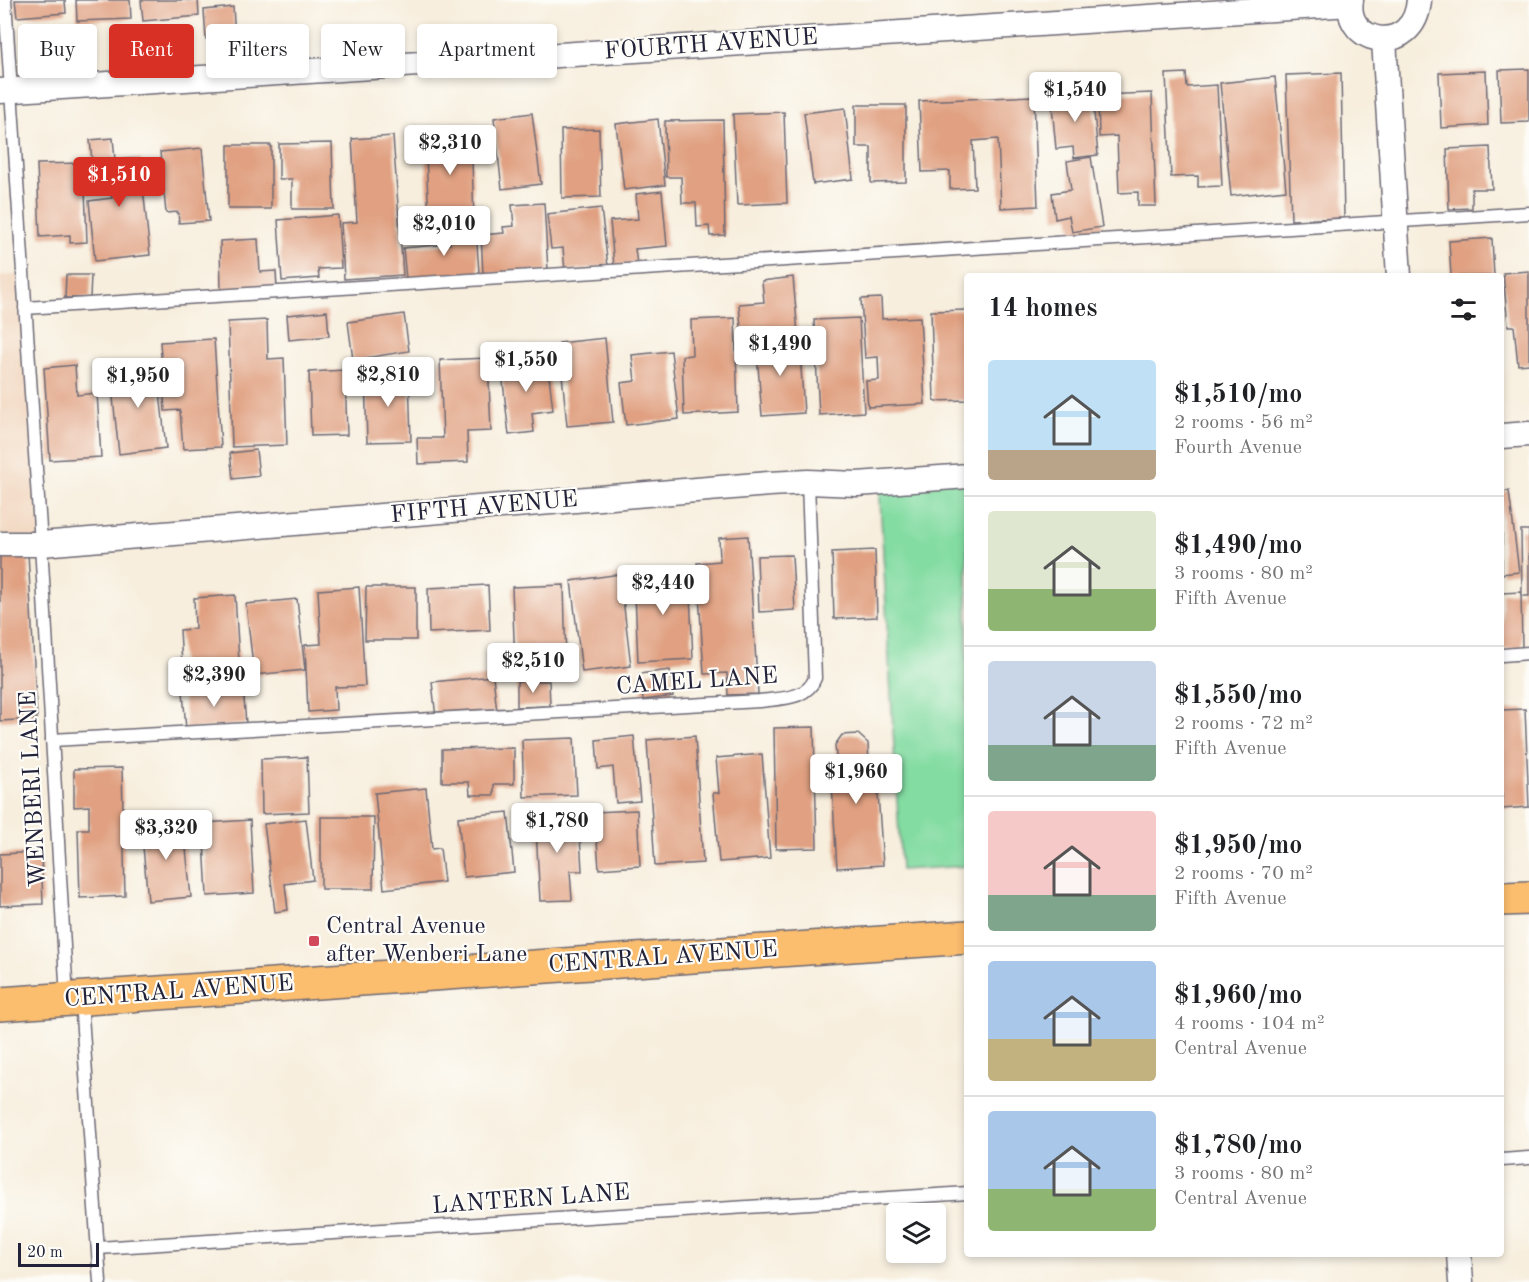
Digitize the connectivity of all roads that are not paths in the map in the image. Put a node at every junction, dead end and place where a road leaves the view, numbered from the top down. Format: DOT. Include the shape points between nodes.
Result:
graph roads {
  1 [pos="5,0"];
  2 [pos="1419,0"];
  3 [pos="1350,2"];
  4 [pos="1384,40"];
  5 [pos="5,91"];
  6 [pos="1529,213"];
  7 [pos="1396,221"];
  8 [pos="1399,273"];
  9 [pos="25,308"];
  10 [pos="1529,434"];
  11 [pos="1504,436"];
  12 [pos="964,476"];
  13 [pos="808,482"];
  14 [pos="0,544"];
  15 [pos="41,544"];
  16 [pos="1529,653"];
  17 [pos="1504,655"];
  18 [pos="52,740"];
  19 [pos="1529,898"];
  20 [pos="1504,900"];
  21 [pos="964,937"];
  22 [pos="74,1000"];
  23 [pos="0,1004"];
  24 [pos="1529,1158"];
  25 [pos="1504,1160"];
  26 [pos="964,1193"];
  27 [pos="98,1248"];
  28 [pos="1459,1257"];
  29 [pos="100,1282"];
  30 [pos="1461,1282"];
  1 -- 5 [label="lane, WENBERI LANE"];
  2 -- 4 [label="street" via="1418,15 1411,28 1399,37"];
  3 -- 4 [label="street" via="1352,18 1359,29"];
  3 -- 5 [label="street, FOURTH AVENUE"];
  4 -- 7 [label="street"];
  5 -- 9 [label="lane, WENBERI LANE"];
  6 -- 7 [label="lane"];
  7 -- 8 [label="street"];
  7 -- 9 [label="lane"];
  9 -- 15 [label="lane, WENBERI LANE"];
  10 -- 11 [label="street"];
  12 -- 13 [label="street, FIFTH AVENUE" via="857,484"];
  13 -- 15 [label="street, FIFTH AVENUE"];
  13 -- 18 [label="lane, CAMEL LANE" via="815,678 812,688 803,694 748,702"];
  14 -- 15 [label="street, FIFTH AVENUE"];
  15 -- 18 [label="lane, WENBERI LANE"];
  16 -- 17 [label="lane"];
  18 -- 22 [label="lane, WENBERI LANE"];
  19 -- 20 [label="main road"];
  21 -- 22 [label="main road, CENTRAL AVENUE"];
  22 -- 23 [label="main road, CENTRAL AVENUE"];
  22 -- 27 [label="lane, WENBERI LANE"];
  24 -- 25 [label="lane"];
  26 -- 27 [label="lane, LANTERN LANE"];
  27 -- 29 [label="lane, WENBERI LANE"];
  28 -- 30 [label="street"];
}
